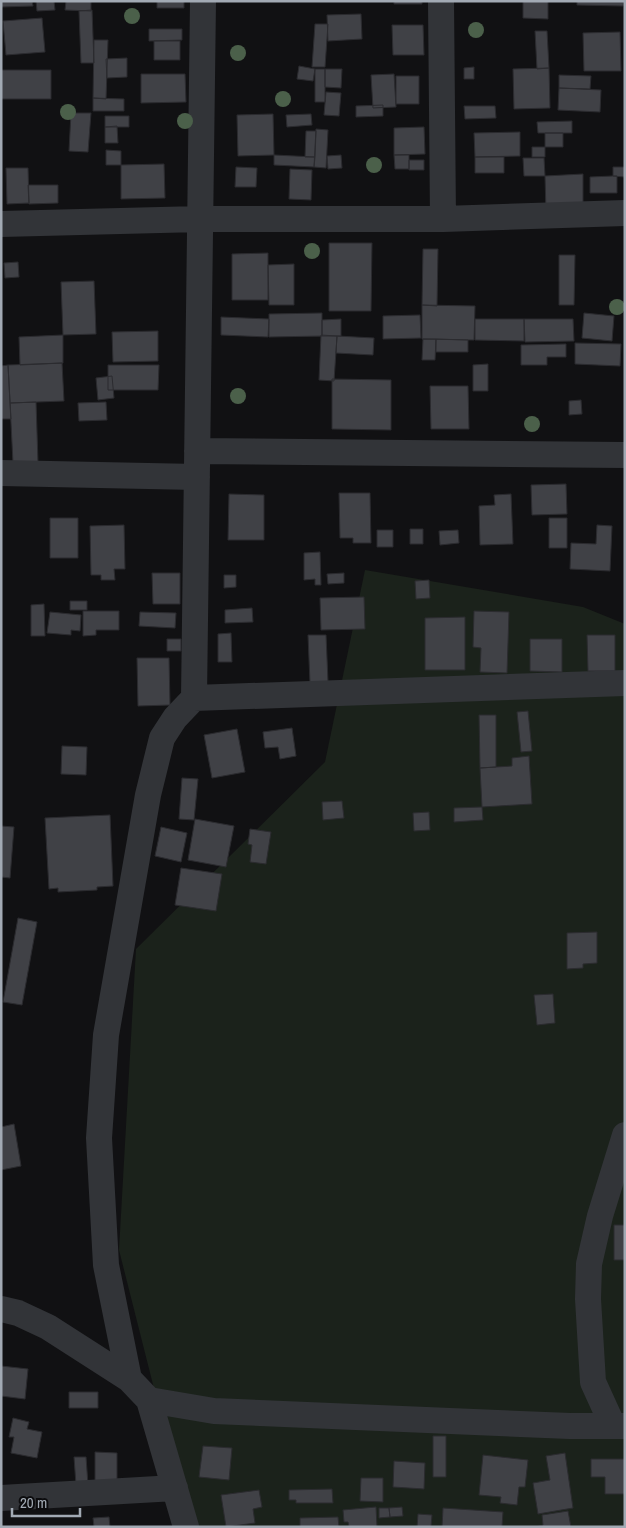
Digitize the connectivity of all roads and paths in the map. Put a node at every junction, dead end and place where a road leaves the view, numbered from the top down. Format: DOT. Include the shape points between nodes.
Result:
graph roads {
  1 [pos="203,1"];
  2 [pos="441,1"];
  3 [pos="625,213"];
  4 [pos="200,219"];
  5 [pos="443,219"];
  6 [pos="1,224"];
  7 [pos="197,451"];
  8 [pos="625,455"];
  9 [pos="1,473"];
  10 [pos="196,478"];
  11 [pos="625,683"];
  12 [pos="194,698"];
  13 [pos="625,1135"];
  14 [pos="1,1309"];
  15 [pos="128,1379"];
  16 [pos="594,1382"];
  17 [pos="149,1400"];
  18 [pos="570,1426"];
  19 [pos="619,1426"];
  20 [pos="175,1488"];
  21 [pos="1,1498"];
  22 [pos="186,1527"];
  1 -- 4 [label="street"];
  2 -- 5 [label="street"];
  3 -- 5 [label="street"];
  4 -- 5 [label="street"];
  4 -- 6 [label="street"];
  4 -- 7 [label="street"];
  7 -- 8 [label="street"];
  7 -- 10 [label="street"];
  9 -- 10 [label="street"];
  10 -- 12 [label="street"];
  11 -- 12 [label="street"];
  12 -- 15 [label="street" via="162,738 148,795 106,1035 99,1138 106,1265"];
  13 -- 16 [label="street" via="589,1264"];
  14 -- 15 [label="street" via="48,1327"];
  15 -- 17 [label="street"];
  16 -- 18 [label="street"];
  16 -- 19 [label="street"];
  17 -- 18 [label="street" via="214,1411"];
  17 -- 20 [label="street"];
  18 -- 19 [label="street"];
  20 -- 21 [label="street"];
  20 -- 22 [label="street"];
}
